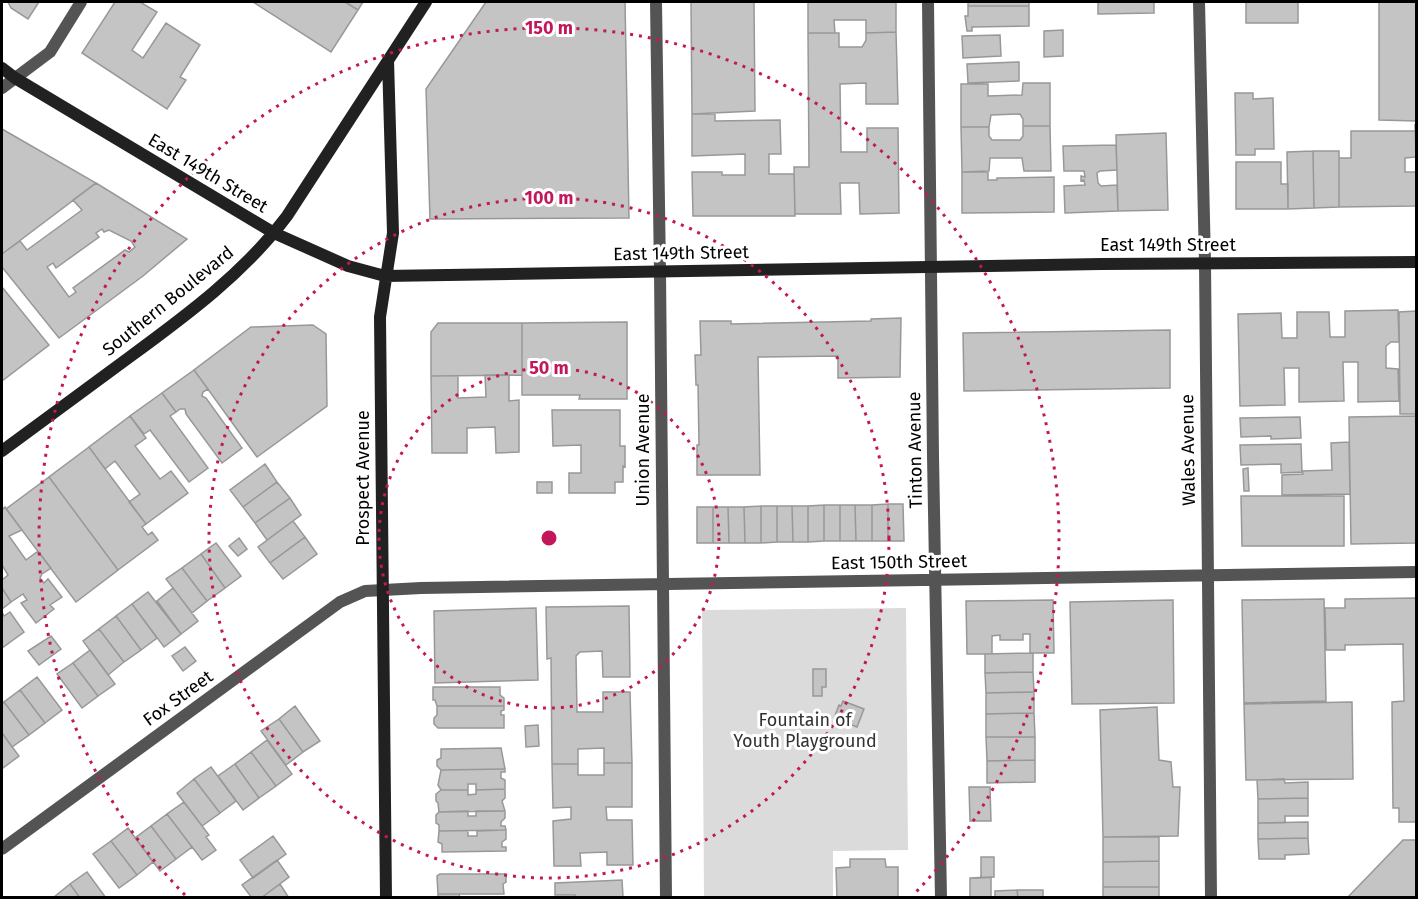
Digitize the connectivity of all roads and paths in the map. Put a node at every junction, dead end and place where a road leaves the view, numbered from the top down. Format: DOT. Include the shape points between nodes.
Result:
graph roads {
  1 [pos="81,2"];
  2 [pos="426,2"];
  3 [pos="656,2"];
  4 [pos="928,2"];
  5 [pos="1199,2"];
  6 [pos="388,60"];
  7 [pos="2,68"];
  8 [pos="15,78"];
  9 [pos="2,88"];
  10 [pos="274,233"];
  11 [pos="1416,262"];
  12 [pos="1204,263"];
  13 [pos="932,267"];
  14 [pos="660,272"];
  15 [pos="385,276"];
  16 [pos="2,451"];
  17 [pos="1416,572"];
  18 [pos="1208,575"];
  19 [pos="935,580"];
  20 [pos="662,584"];
  21 [pos="382,589"];
  22 [pos="2,849"];
  23 [pos="386,897"];
  24 [pos="666,897"];
  25 [pos="941,897"];
  26 [pos="1212,897"];
  1 -- 8 [label="street" via="50,52"];
  2 -- 6 [label="main road, Southern Boulevard"];
  3 -- 14 [label="street, Union Avenue"];
  4 -- 13 [label="street, Tinton Avenue"];
  5 -- 12 [label="street, Wales Avenue"];
  6 -- 10 [label="main road, Southern Boulevard"];
  6 -- 15 [label="main road, Prospect Avenue" via="393,233"];
  7 -- 8 [label="main road, East 149th Street"];
  8 -- 9 [label="street"];
  8 -- 10 [label="main road, East 149th Street"];
  10 -- 15 [label="main road, East 149th Street" via="348,266"];
  10 -- 16 [label="main road, Southern Boulevard" via="191,311"];
  11 -- 12 [label="main road, East 149th Street"];
  12 -- 13 [label="main road, East 149th Street"];
  12 -- 18 [label="street, Wales Avenue"];
  13 -- 14 [label="main road, East 149th Street"];
  13 -- 19 [label="street, Tinton Avenue"];
  14 -- 15 [label="main road, East 149th Street"];
  14 -- 20 [label="street, Union Avenue"];
  15 -- 21 [label="main road, Prospect Avenue" via="380,317"];
  17 -- 18 [label="street, East 150th Street"];
  18 -- 19 [label="street, East 150th Street"];
  18 -- 26 [label="street, Wales Avenue"];
  19 -- 20 [label="street, East 150th Street"];
  19 -- 25 [label="street, Tinton Avenue"];
  20 -- 21 [label="street, East 150th Street"];
  20 -- 24 [label="street, Union Avenue"];
  21 -- 22 [label="street, Fox Street" via="365,591 340,602"];
  21 -- 23 [label="main road, Prospect Avenue"];
}
